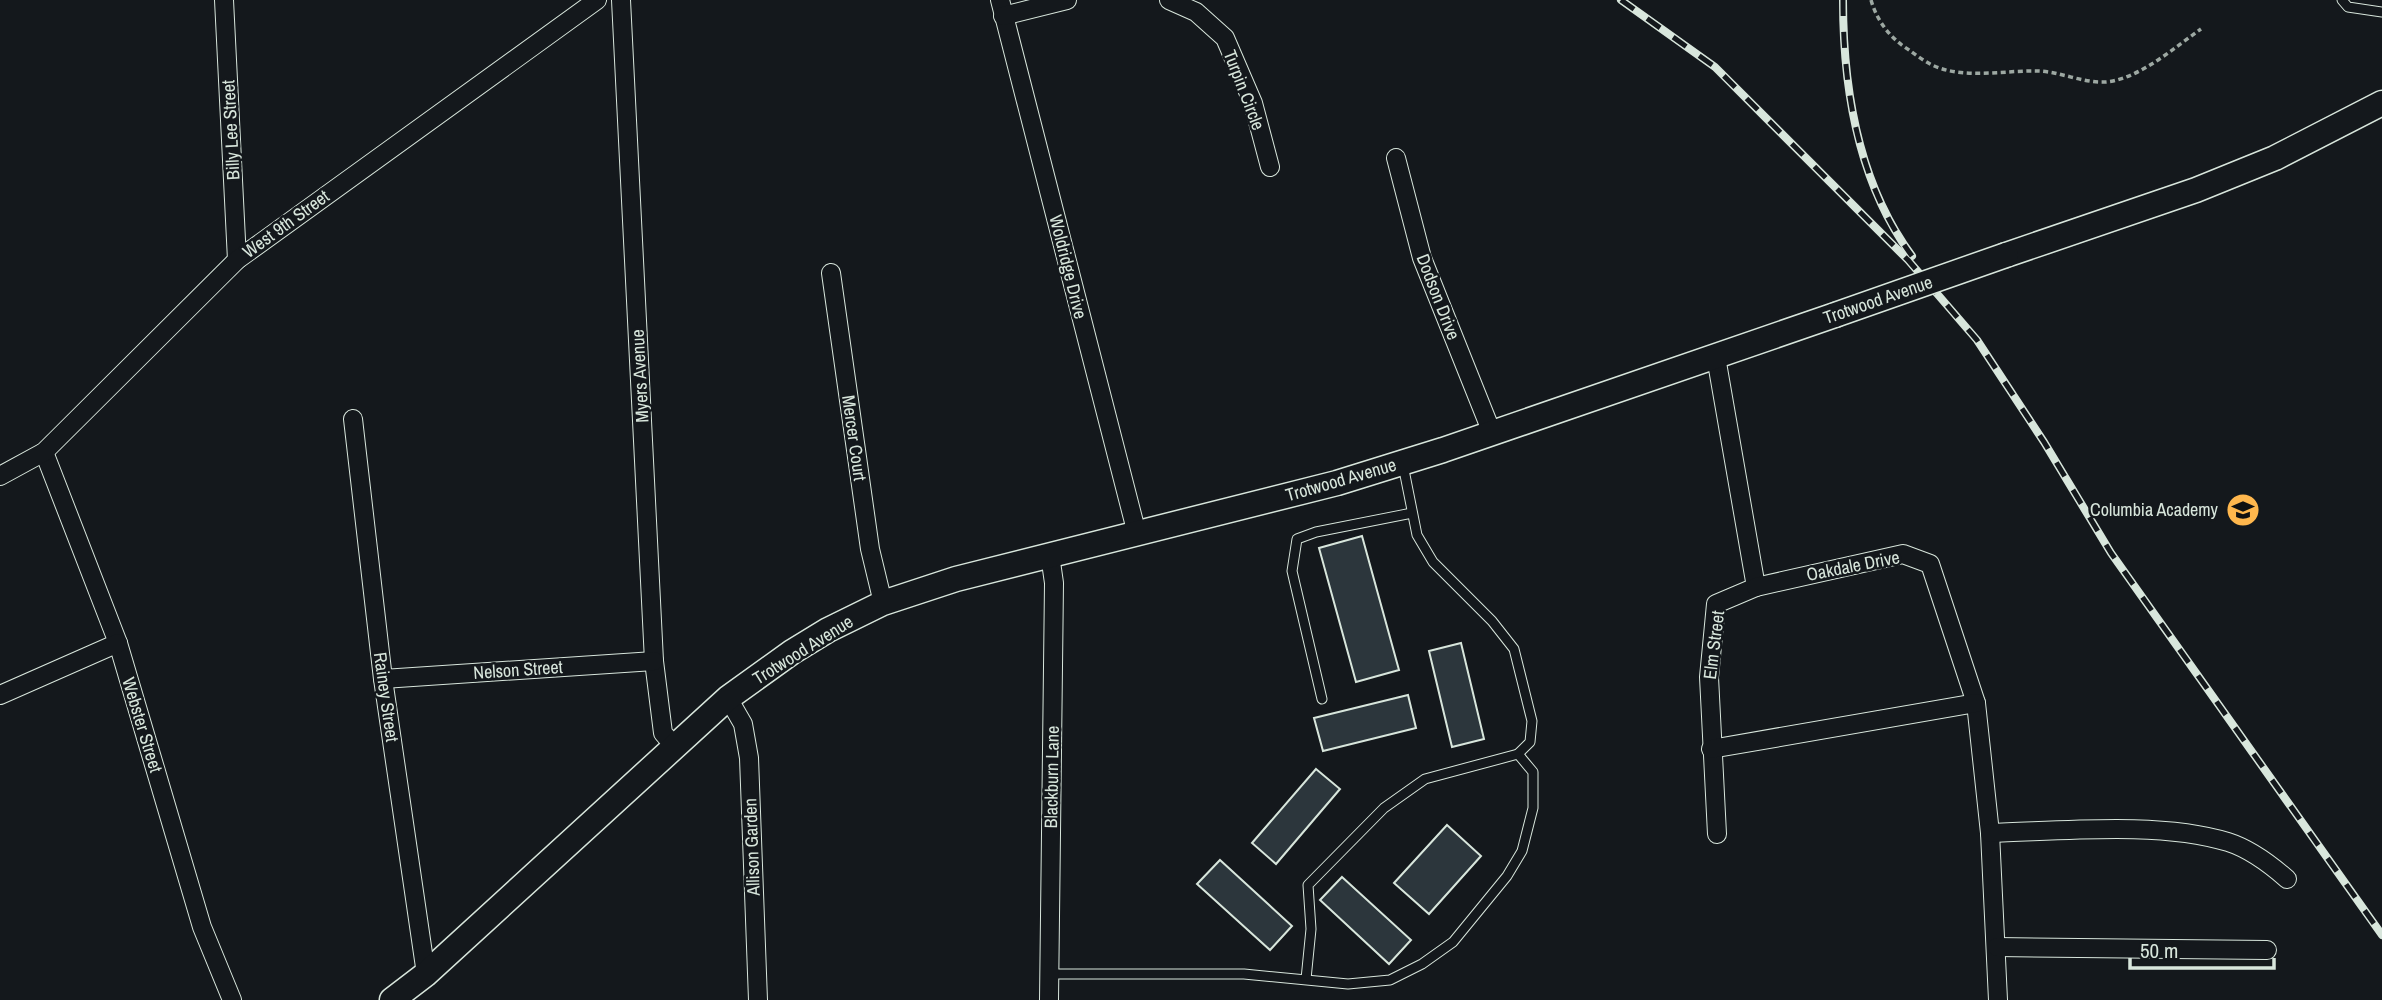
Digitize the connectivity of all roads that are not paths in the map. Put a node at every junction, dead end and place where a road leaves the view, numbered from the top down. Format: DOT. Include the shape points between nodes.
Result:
graph roads {
  1 [pos="224,0"];
  2 [pos="597,0"];
  3 [pos="621,0"];
  4 [pos="1067,0"];
  5 [pos="1169,0"];
  6 [pos="2342,0"];
  7 [pos="1001,8"];
  8 [pos="2382,12"];
  9 [pos="2382,103"];
  10 [pos="1396,158"];
  11 [pos="1270,167"];
  12 [pos="237,260"];
  13 [pos="831,273"];
  14 [pos="1716,357"];
  15 [pos="353,419"];
  16 [pos="1492,433"];
  17 [pos="44,452"];
  18 [pos="1402,463"];
  19 [pos="0,476"];
  20 [pos="1412,513"];
  21 [pos="1137,534"];
  22 [pos="1050,555"];
  23 [pos="1756,587"];
  24 [pos="883,603"];
  25 [pos="118,643"];
  26 [pos="654,661"];
  27 [pos="383,679"];
  28 [pos="0,695"];
  29 [pos="728,698"];
  30 [pos="1322,699"];
  31 [pos="1976,703"];
  32 [pos="676,748"];
  33 [pos="1711,749"];
  34 [pos="1518,754"];
  35 [pos="1990,833"];
  36 [pos="1717,834"];
  37 [pos="2287,879"];
  38 [pos="1997,947"];
  39 [pos="2267,950"];
  40 [pos="426,974"];
  41 [pos="1049,974"];
  42 [pos="1306,979"];
  43 [pos="232,1000"];
  44 [pos="391,1000"];
  45 [pos="758,1000"];
  46 [pos="1049,1000"];
  47 [pos="1998,1000"];
  1 -- 12 [label="street, Billy Lee Street"];
  2 -- 12 [label="street, West 9th Street"];
  3 -- 26 [label="street, Myers Avenue"];
  4 -- 7 [label="street"];
  5 -- 11 [label="street, Turpin Circle" via="1196,12 1225,38 1253,103"];
  6 -- 8 [label="lane" via="2348,6"];
  7 -- 21 [label="street, Woldridge Drive"];
  9 -- 14 [label="main road, Trotwood Avenue, bridge" via="2219,181"];
  10 -- 16 [label="street, Dodson Drive" via="1422,258"];
  12 -- 17 [label="street, West 9th Street"];
  13 -- 24 [label="street, Mercer Court" via="870,549"];
  14 -- 16 [label="main road, Trotwood Avenue"];
  14 -- 23 [label="street"];
  15 -- 27 [label="street, Rainey Street"];
  16 -- 18 [label="main road, Trotwood Avenue"];
  17 -- 19 [label="street, West 9th Street"];
  17 -- 25 [label="street, Webster Street"];
  18 -- 20 [label="lane"];
  18 -- 21 [label="main road, Trotwood Avenue"];
  20 -- 30 [label="lane" via="1297,539 1292,571"];
  20 -- 34 [label="lane" via="1417,536 1433,562 1514,649 1532,721 1530,742"];
  21 -- 22 [label="main road, Trotwood Avenue"];
  22 -- 24 [label="main road, Trotwood Avenue"];
  22 -- 41 [label="street, Blackburn Lane" via="1054,583"];
  23 -- 31 [label="street, Oakdale Drive" via="1903,554 1930,564"];
  23 -- 33 [label="street, Elm Street" via="1716,604 1709,677"];
  24 -- 29 [label="main road, Trotwood Avenue" via="792,652"];
  25 -- 28 [label="street"];
  25 -- 43 [label="street, Webster Street" via="202,927"];
  26 -- 27 [label="street, Nelson Street"];
  26 -- 32 [label="street, Myers Avenue" via="663,733"];
  27 -- 40 [label="street, Rainey Street"];
  29 -- 32 [label="main road, Trotwood Avenue"];
  29 -- 45 [label="street, Allison Garden" via="743,724 750,758"];
  31 -- 33 [label="street"];
  31 -- 35 [label="street, Oakdale Drive"];
  32 -- 40 [label="main road, Trotwood Avenue"];
  33 -- 36 [label="street, Elm Street"];
  34 -- 42 [label="lane" via="1425,779 1384,808 1308,885 1311,929"];
  34 -- 42 [label="lane" via="1533,772 1533,808 1522,851 1453,942 1390,980 1348,984"];
  35 -- 37 [label="street" via="2184,832 2229,843 2266,861"];
  35 -- 38 [label="street, Oakdale Drive"];
  38 -- 39 [label="street"];
  38 -- 47 [label="street, Oakdale Drive"];
  40 -- 44 [label="main road, Trotwood Avenue"];
  41 -- 42 [label="lane" via="1244,974"];
  41 -- 46 [label="street, Blackburn Lane"];
}
